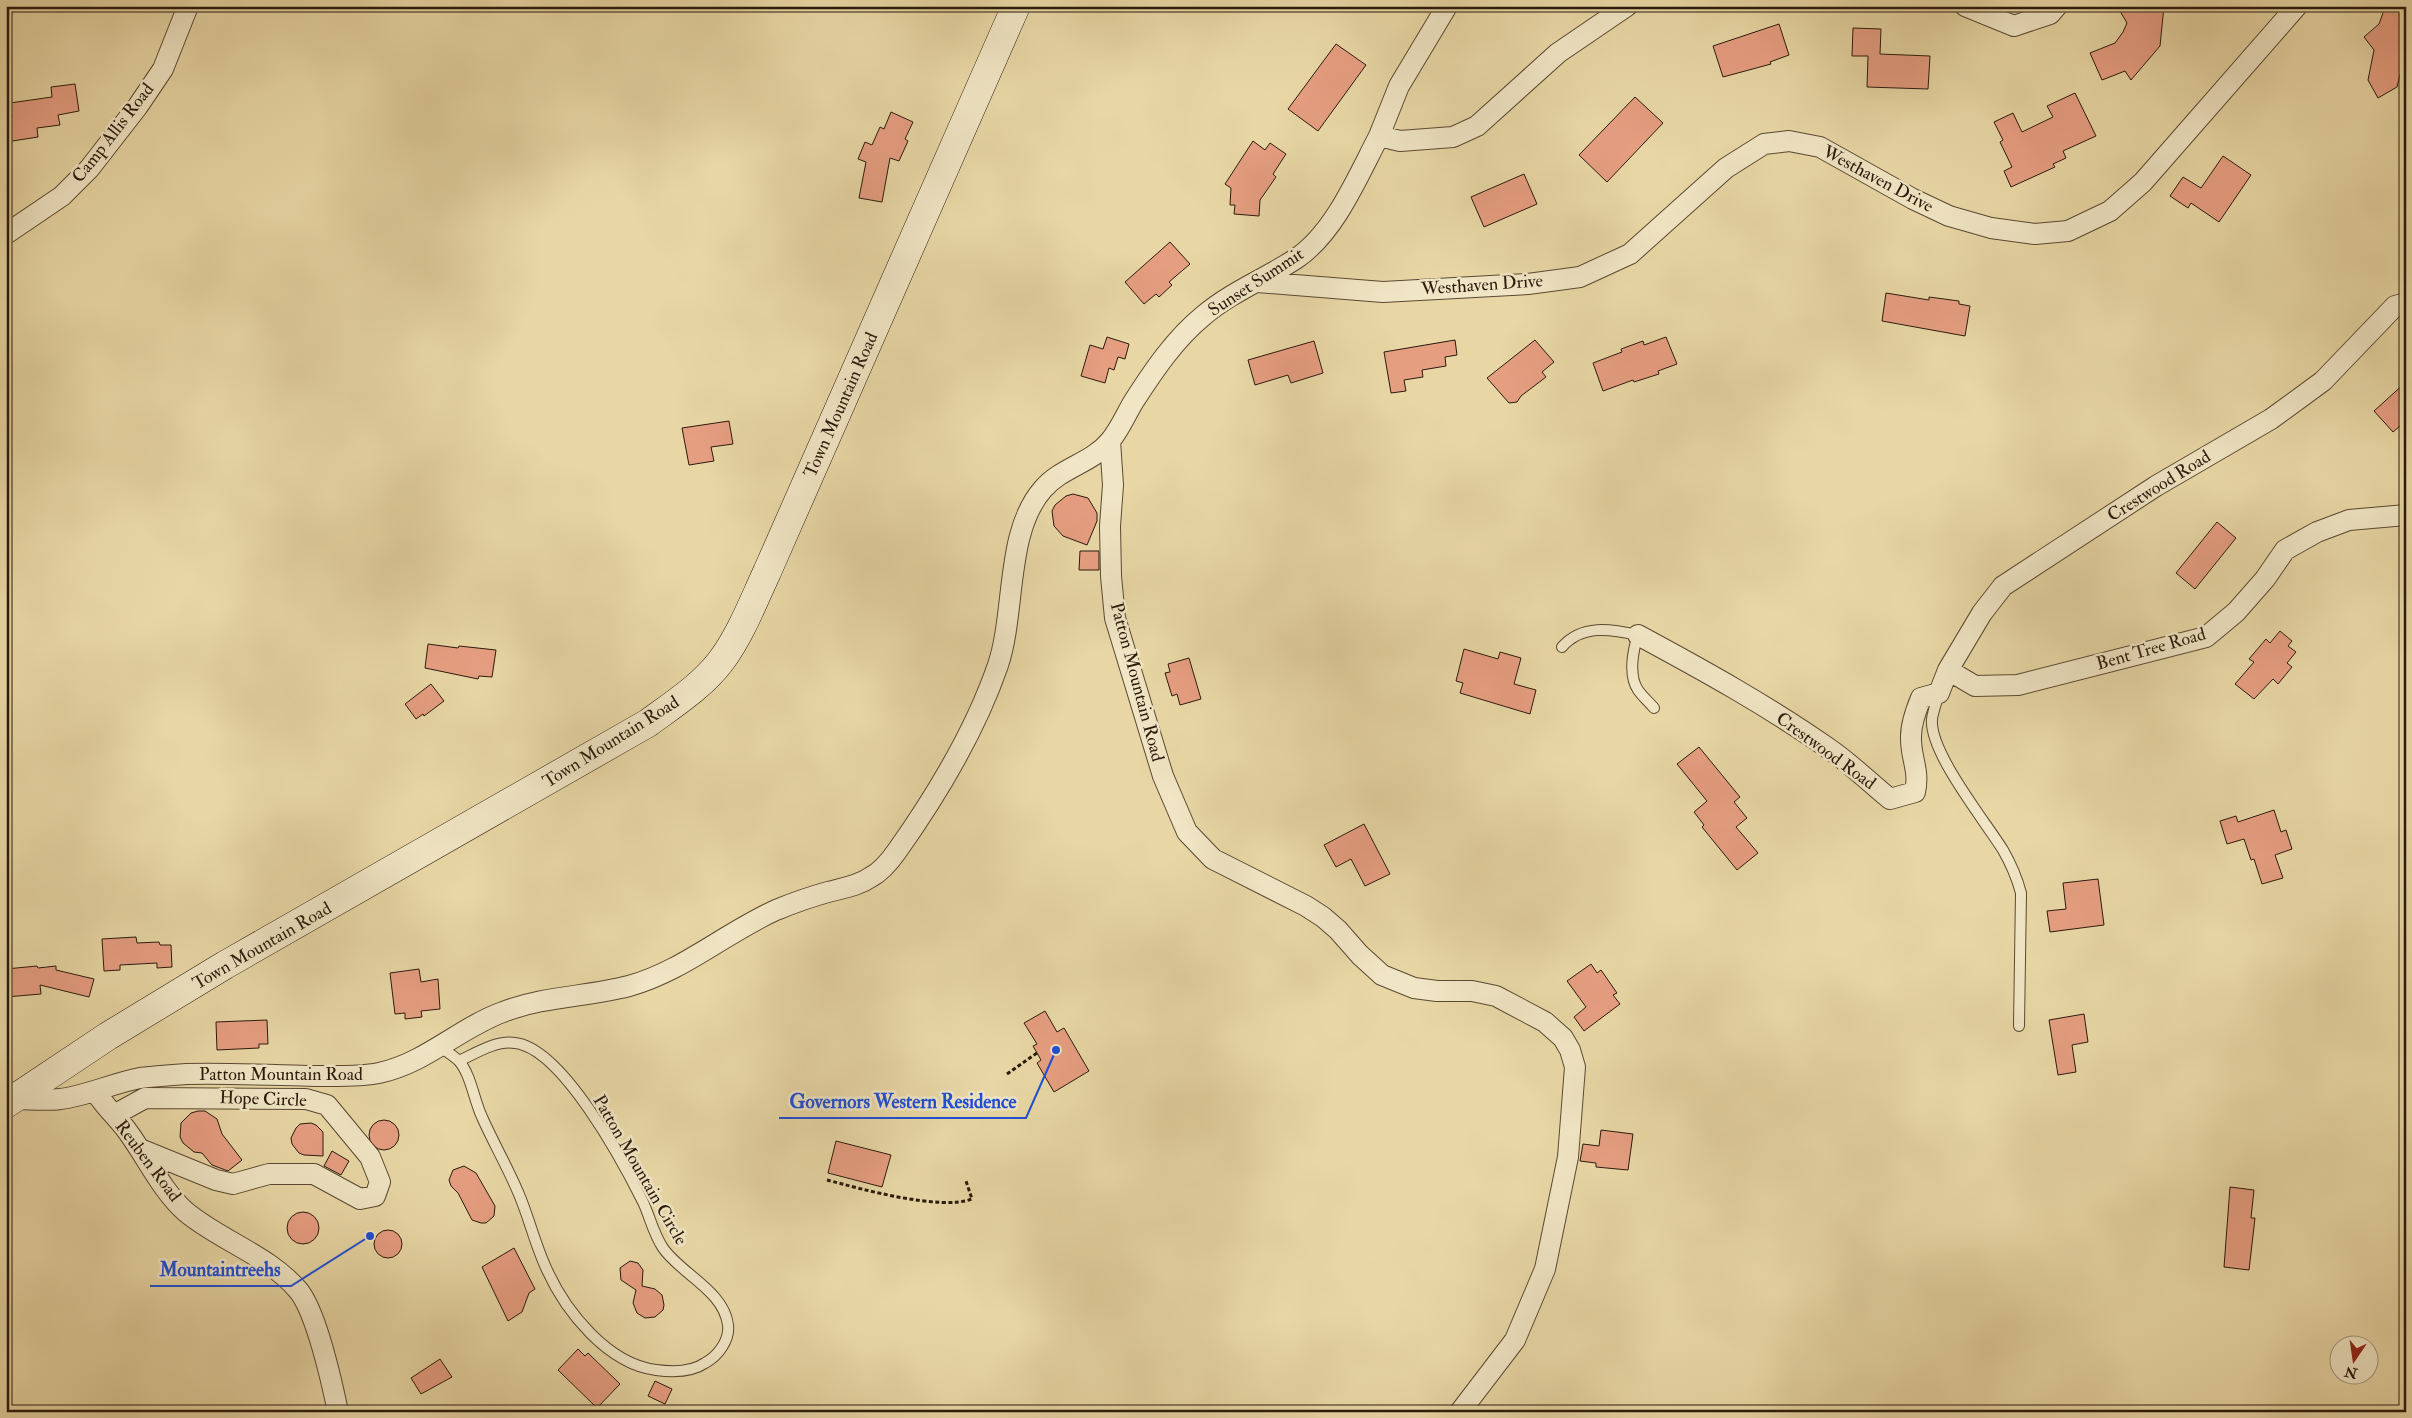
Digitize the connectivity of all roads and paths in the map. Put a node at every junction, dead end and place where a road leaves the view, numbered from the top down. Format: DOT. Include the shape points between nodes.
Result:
graph roads {
  1 [pos="188,6"];
  2 [pos="1016,6"];
  3 [pos="1447,6"];
  4 [pos="1627,6"];
  5 [pos="1965,6"];
  6 [pos="2058,6"];
  7 [pos="2297,6"];
  8 [pos="1379,136"];
  9 [pos="6,234"];
  10 [pos="1257,282"];
  11 [pos="2406,303"];
  12 [pos="1110,441"];
  13 [pos="2406,515"];
  14 [pos="1638,635"];
  15 [pos="1562,647"];
  16 [pos="1948,670"];
  17 [pos="1939,693"];
  18 [pos="1654,708"];
  19 [pos="2019,1026"];
  20 [pos="440,1047"];
  21 [pos="1037,1053"];
  22 [pos="459,1061"];
  23 [pos="1007,1074"];
  24 [pos="95,1091"];
  25 [pos="10,1102"];
  26 [pos="114,1115"];
  27 [pos="140,1149"];
  28 [pos="827,1180"];
  29 [pos="966,1181"];
  30 [pos="338,1412"];
  31 [pos="1460,1412"];
  1 -- 9 [label="street, Camp Allis Road" via="163,69 88,169 62,196"];
  2 -- 25 [label="main road, Town Mountain Road" via="760,588 737,636 710,674 648,723 225,965 108,1036"];
  3 -- 8 [label="street, Sunset Summit" via="1398,86"];
  4 -- 8 [label="street" via="1558,53 1477,126 1454,137 1400,141"];
  5 -- 6 [label="street" via="2014,26 2050,14"];
  7 -- 10 [label="street, Westhaven Drive" via="2143,182 2110,212 2068,231 2035,234 1991,228 1949,216 1820,147 1790,141 1764,144 1726,168 1630,254 1580,277 1528,284 1383,292"];
  8 -- 10 [label="street, Sunset Summit" via="1340,212 1302,255"];
  10 -- 12 [label="street, Sunset Summit" via="1207,312 1185,332 1165,355"];
  11 -- 16 [label="street, Crestwood Road" via="2395,306 2322,381 2271,419 2156,486 2002,586"];
  12 -- 20 [label="street, Patton Mountain Road" via="1053,479 1033,503 1023,525 1017,551 1010,614 994,675 955,757 896,853 882,869 853,886 803,899 763,916 695,957 650,979 509,1009 486,1018"];
  12 -- 31 [label="street, Patton Mountain Road" via="1113,485 1111,576 1115,618 1163,776 1187,832 1214,859 1323,917 1382,975 1414,988 1472,991 1496,996 1545,1022 1563,1038 1570,1050 1575,1067 1568,1157 1545,1269 1515,1340"];
  13 -- 16 [label="street, Bent Tree Road" via="2349,520 2317,532 2285,550 2236,612 2206,637 2018,685 1975,686"];
  14 -- 15 [label="lane" via="1615,630 1590,630 1570,637"];
  14 -- 17 [label="street, Crestwood Road" via="1708,672 1792,724 1830,749 1890,799 1915,792 1918,778 1911,738 1913,721 1921,698"];
  14 -- 18 [label="lane" via="1632,650 1633,675 1637,688"];
  16 -- 17 [label="street, Crestwood Road"];
  17 -- 19 [label="lane, Crestwood Road" via="1932,720 1940,750 2004,851 2021,893"];
  20 -- 22 [label="lane"];
  20 -- 24 [label="street, Patton Mountain Road" via="409,1064 378,1073 342,1076 186,1074 139,1078"];
  21 -- 23 [label="path"];
  22 -- 22 [label="lane, Patton Mountain Circle" via="518,1192 546,1269 573,1313 608,1348 629,1363 648,1369 684,1370 704,1365 715,1356 728,1335 728,1324 718,1302 663,1247 644,1204 608,1139 566,1080 536,1049 524,1044 503,1043"];
  24 -- 25 [label="street, Patton Mountain Road" via="60,1099"];
  24 -- 26 [label="street, Reuben Road"];
  26 -- 27 [label="street, Reuben Road"];
  26 -- 27 [label="street, Hope Circle" via="145,1098 306,1099 327,1105 370,1157 380,1182 375,1196 360,1199 314,1174 269,1174 233,1184"];
  27 -- 30 [label="street, Reuben Road" via="165,1187 186,1211 271,1267 298,1290 312,1320"];
  28 -- 29 [label="path" via="881,1194 948,1203 972,1199"];
}
